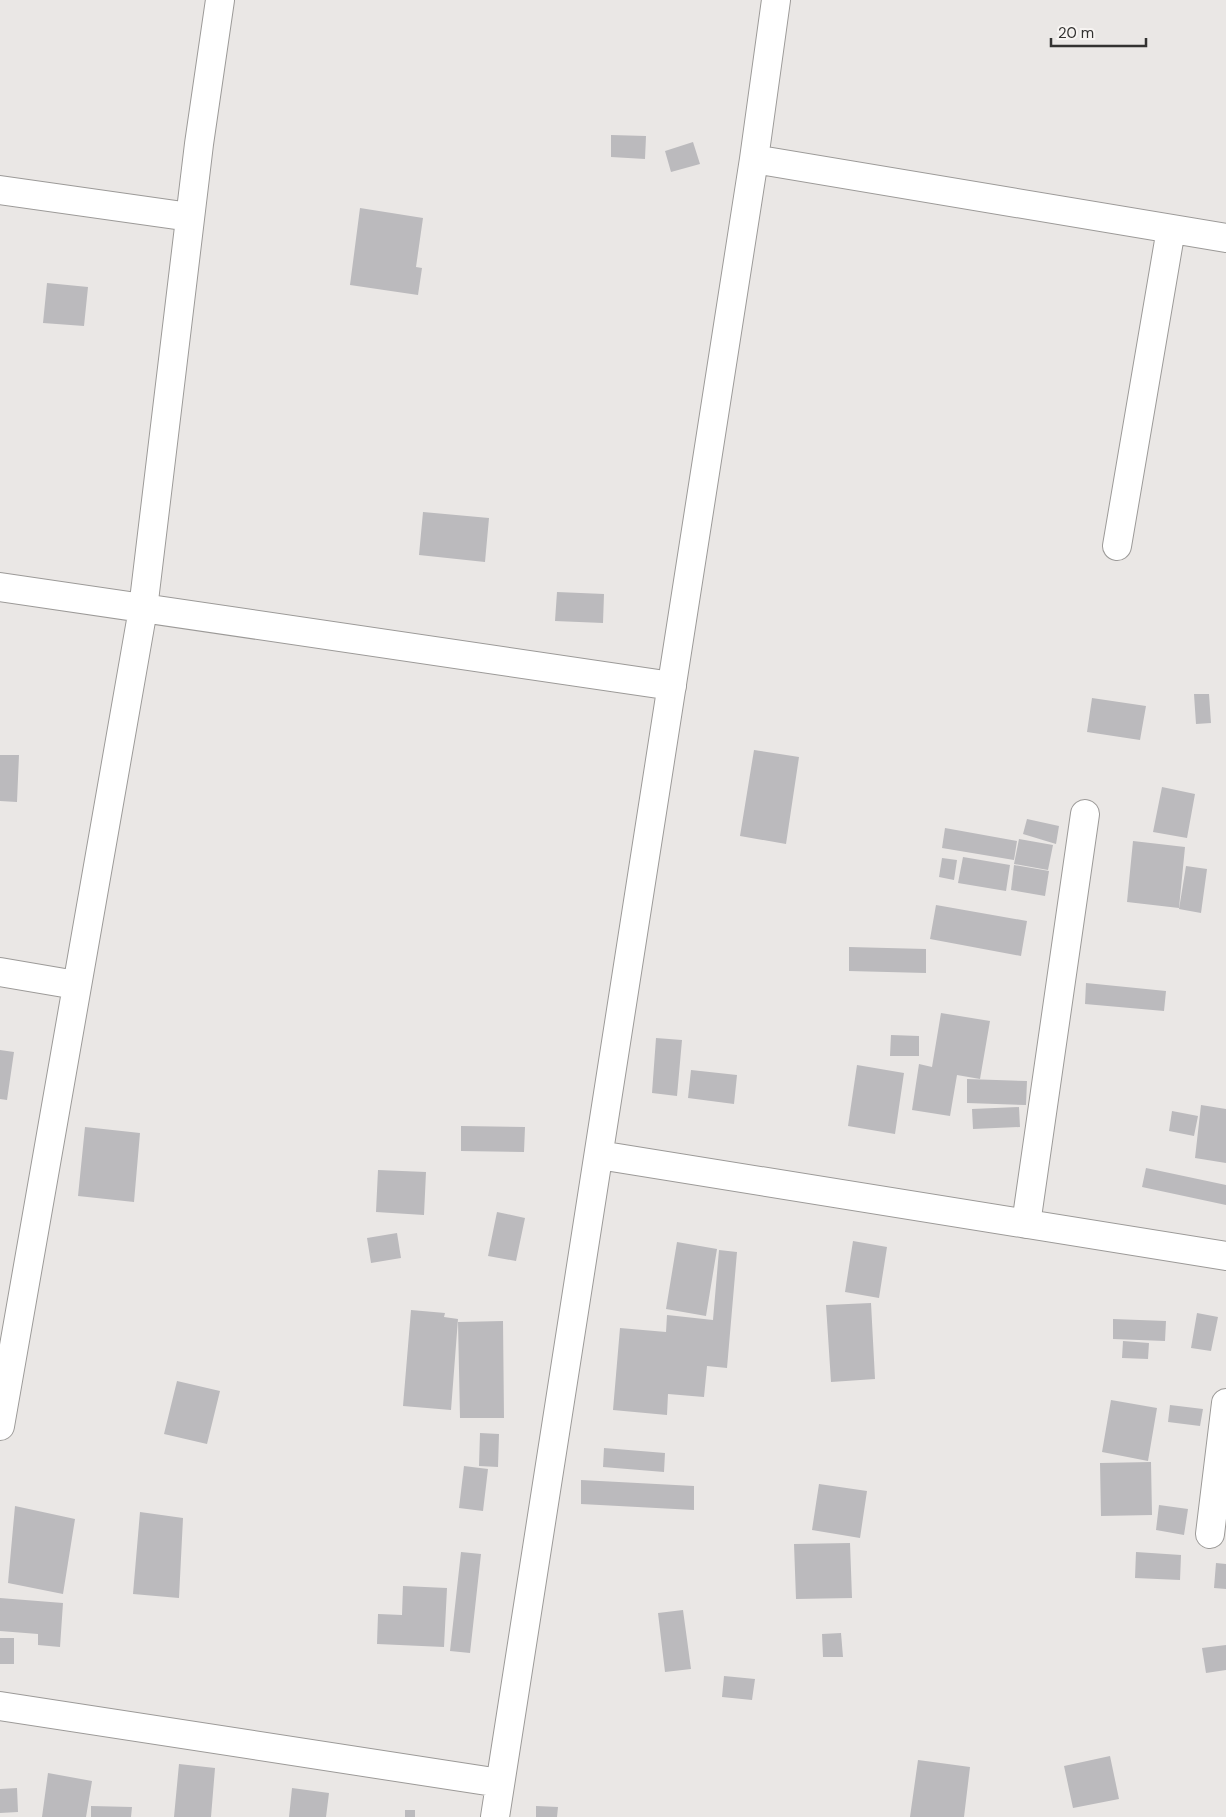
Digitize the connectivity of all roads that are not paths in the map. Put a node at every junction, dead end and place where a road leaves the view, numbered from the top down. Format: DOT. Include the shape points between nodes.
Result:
graph roads {
  1 [pos="220,0"];
  2 [pos="776,0"];
  3 [pos="754,160"];
  4 [pos="0,190"];
  5 [pos="190,217"];
  6 [pos="1171,229"];
  7 [pos="1226,238"];
  8 [pos="1117,546"];
  9 [pos="0,587"];
  10 [pos="143,609"];
  11 [pos="672,686"];
  12 [pos="1085,814"];
  13 [pos="0,972"];
  14 [pos="76,985"];
  15 [pos="599,1155"];
  16 [pos="1026,1224"];
  17 [pos="1226,1256"];
  18 [pos="1226,1404"];
  19 [pos="0,1426"];
  20 [pos="1210,1534"];
  21 [pos="0,1706"];
  22 [pos="500,1783"];
  23 [pos="495,1817"];
  1 -- 5 [label="street"];
  2 -- 3 [label="street"];
  3 -- 6 [label="street"];
  3 -- 11 [label="street"];
  4 -- 5 [label="street"];
  5 -- 10 [label="street"];
  6 -- 7 [label="street"];
  6 -- 8 [label="street"];
  9 -- 10 [label="street"];
  10 -- 11 [label="street"];
  10 -- 14 [label="street"];
  11 -- 15 [label="street"];
  12 -- 16 [label="street"];
  13 -- 14 [label="street"];
  14 -- 19 [label="street"];
  15 -- 16 [label="street"];
  15 -- 22 [label="street"];
  16 -- 17 [label="street"];
  18 -- 20 [label="street"];
  21 -- 22 [label="street"];
  22 -- 23 [label="street"];
}
